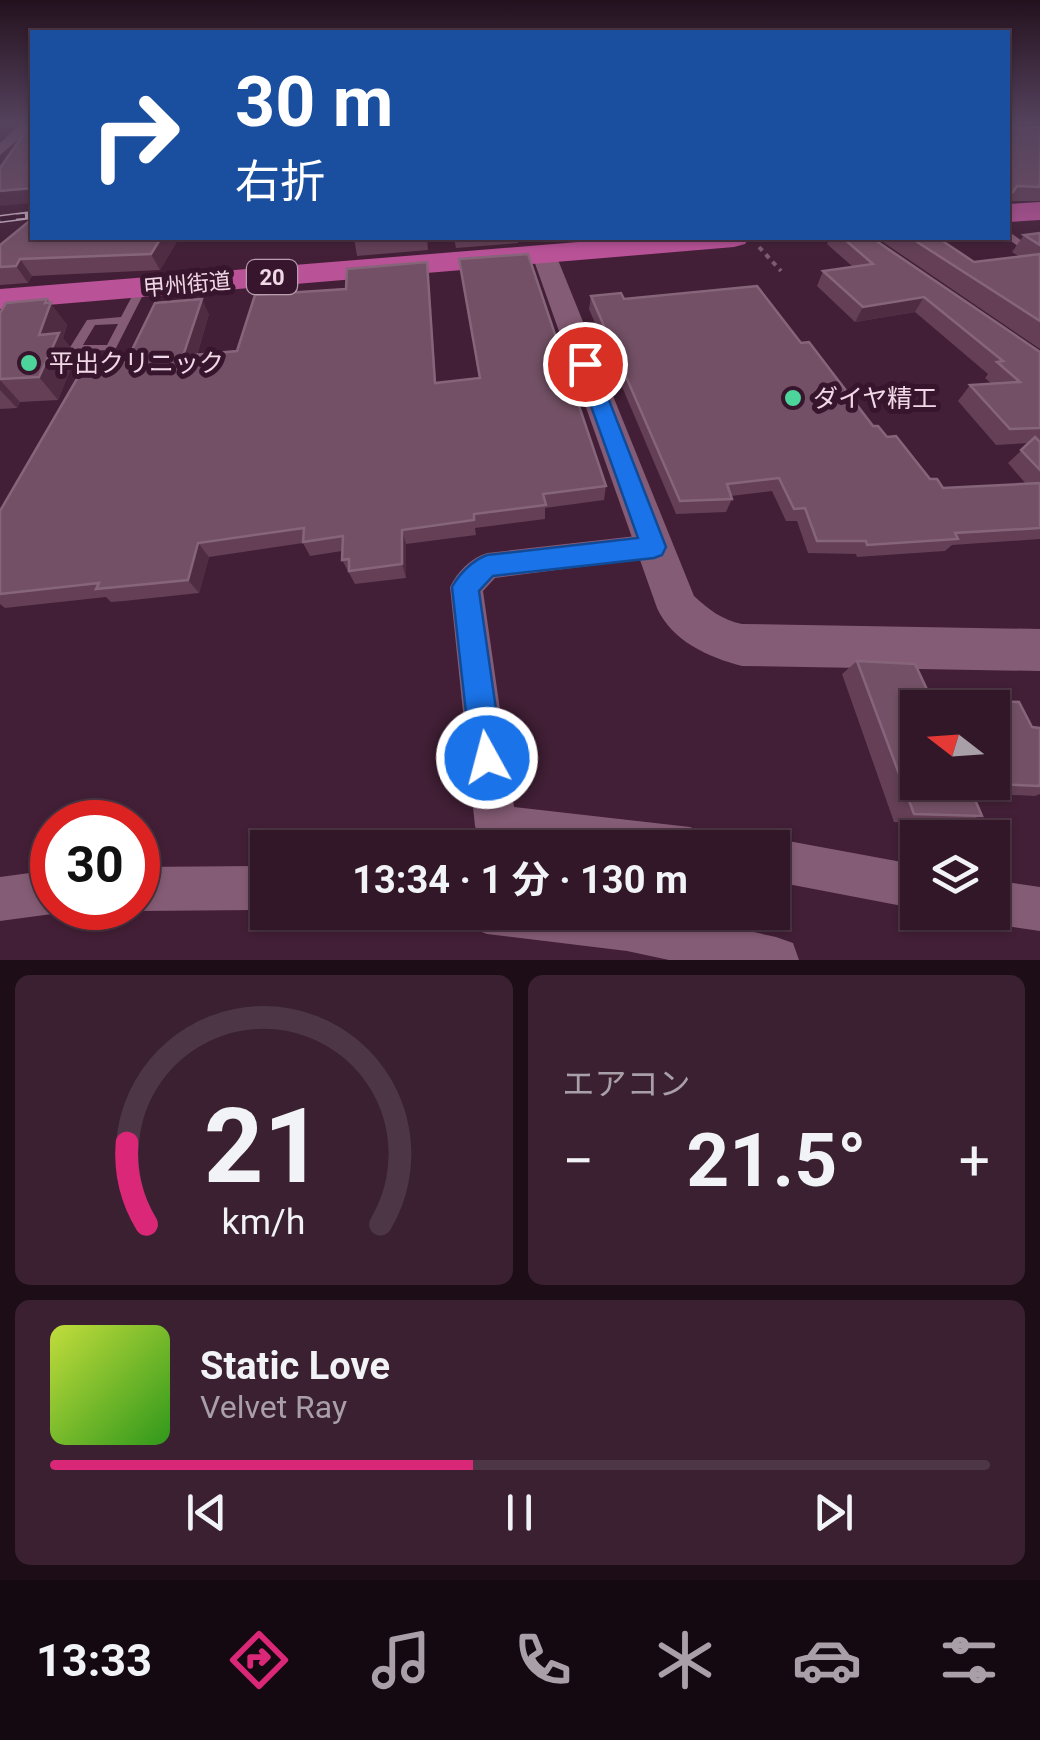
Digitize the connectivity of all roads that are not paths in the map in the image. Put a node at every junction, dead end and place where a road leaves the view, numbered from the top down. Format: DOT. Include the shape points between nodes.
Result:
graph roads {
  1 [pos="1040,210"];
  2 [pos="1010,214"];
  3 [pos="1010,235"];
  4 [pos="686,240"];
  5 [pos="1022,244"];
  6 [pos="542,246"];
  7 [pos="142,288"];
  8 [pos="0,298"];
  9 [pos="126,320"];
  10 [pos="654,547"];
  11 [pos="1040,650"];
  12 [pos="531,830"];
  13 [pos="790,863"];
  14 [pos="900,884"];
  15 [pos="250,888"];
  16 [pos="160,889"];
  17 [pos="30,895"];
  18 [pos="0,899"];
  19 [pos="1010,905"];
  20 [pos="1040,909"];
  21 [pos="636,930"];
  22 [pos="776,960"];
  1 -- 2 [label="highway"];
  3 -- 5 [label="lane"];
  4 -- 6 [label="highway, 甲州街道 / 20"];
  6 -- 7 [label="highway, 甲州街道 / 20"];
  6 -- 10 [label="street"];
  7 -- 8 [label="highway, 甲州街道 / 20"];
  7 -- 9 [label="lane"];
  10 -- 11 [label="street" via="678,608 719,640"];
  10 -- 12 [label="street" via="487,566 466,587 496,826"];
  13 -- 14 [label="street"];
  15 -- 16 [label="street"];
  17 -- 18 [label="street"];
  19 -- 20 [label="street"];
  21 -- 22 [label="street"];
}
